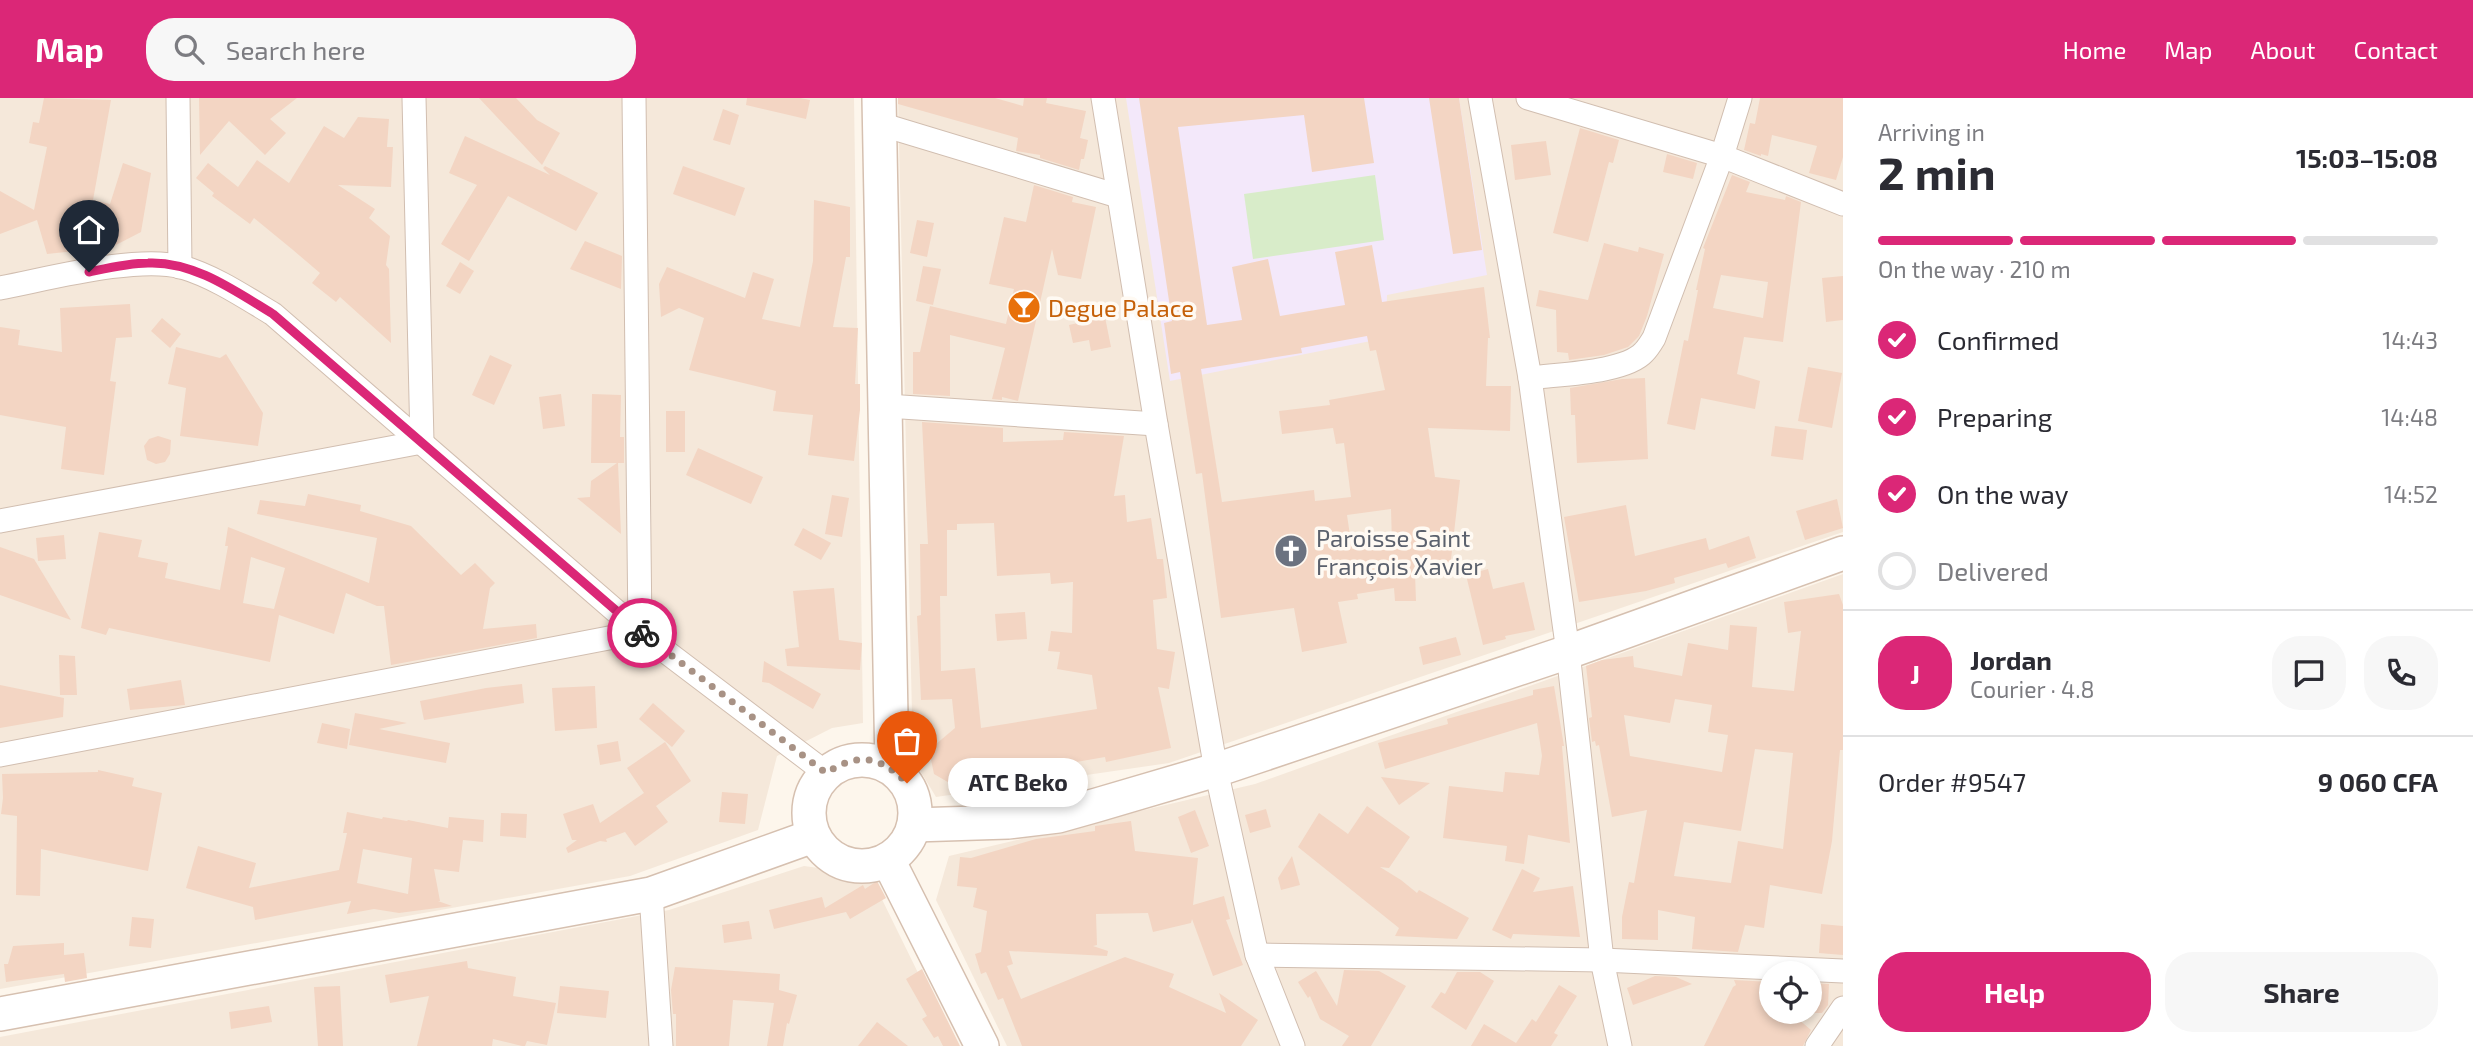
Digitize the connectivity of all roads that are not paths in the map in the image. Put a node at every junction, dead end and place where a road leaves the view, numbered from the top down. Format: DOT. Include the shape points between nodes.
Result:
graph roads {
  1 [pos="178,98"];
  2 [pos="414,98"];
  3 [pos="634,98"];
  4 [pos="1103,98"];
  5 [pos="1480,98"];
  6 [pos="1528,98"];
  7 [pos="1740,98"];
  8 [pos="880,111"];
  9 [pos="1722,156"];
  10 [pos="1118,195"];
  11 [pos="1843,204"];
  12 [pos="180,267"];
  13 [pos="0,288"];
  14 [pos="1530,377"];
  15 [pos="887,406"];
  16 [pos="1156,424"];
  17 [pos="422,442"];
  18 [pos="0,521"];
  19 [pos="1843,552"];
  20 [pos="640,632"];
  21 [pos="1567,652"];
  22 [pos="0,755"];
  23 [pos="892,768"];
  24 [pos="1216,770"];
  25 [pos="826,773"];
  26 [pos="914,825"];
  27 [pos="813,836"];
  28 [pos="888,860"];
  29 [pos="651,894"];
  30 [pos="1257,955"];
  31 [pos="1602,960"];
  32 [pos="1843,971"];
  33 [pos="1843,1008"];
  34 [pos="0,1014"];
  35 [pos="661,1046"];
  36 [pos="982,1046"];
  37 [pos="1293,1046"];
  38 [pos="1620,1046"];
  39 [pos="1817,1046"];
  1 -- 12 [label="street"];
  2 -- 17 [label="street"];
  3 -- 20 [label="street"];
  4 -- 10 [label="street"];
  5 -- 14 [label="street"];
  6 -- 9 [label="street"];
  7 -- 9 [label="street"];
  8 -- 10 [label="street"];
  8 -- 15 [label="street"];
  9 -- 11 [label="street"];
  9 -- 14 [label="street" via="1654,338 1644,353 1608,367"];
  10 -- 16 [label="street"];
  12 -- 13 [label="street" via="149,262"];
  12 -- 17 [label="street" via="213,278 273,314"];
  14 -- 21 [label="street"];
  15 -- 16 [label="street"];
  15 -- 23 [label="street"];
  16 -- 24 [label="street"];
  17 -- 18 [label="street"];
  17 -- 20 [label="street"];
  19 -- 21 [label="street"];
  20 -- 22 [label="street"];
  20 -- 25 [label="street"];
  21 -- 24 [label="street"];
  21 -- 31 [label="street"];
  23 -- 25 [label="street" via="858,759"];
  23 -- 26 [label="street" via="907,783 915,803"];
  24 -- 26 [label="street" via="1058,816"];
  24 -- 30 [label="street"];
  25 -- 27 [label="street" via="811,796"];
  26 -- 28 [label="street" via="909,839"];
  27 -- 28 [label="street" via="823,851 854,867"];
  27 -- 29 [label="street"];
  28 -- 36 [label="street"];
  29 -- 34 [label="street"];
  29 -- 35 [label="street"];
  30 -- 31 [label="street"];
  30 -- 37 [label="street"];
  31 -- 32 [label="street"];
  31 -- 38 [label="street"];
  33 -- 39 [label="street"];
}
